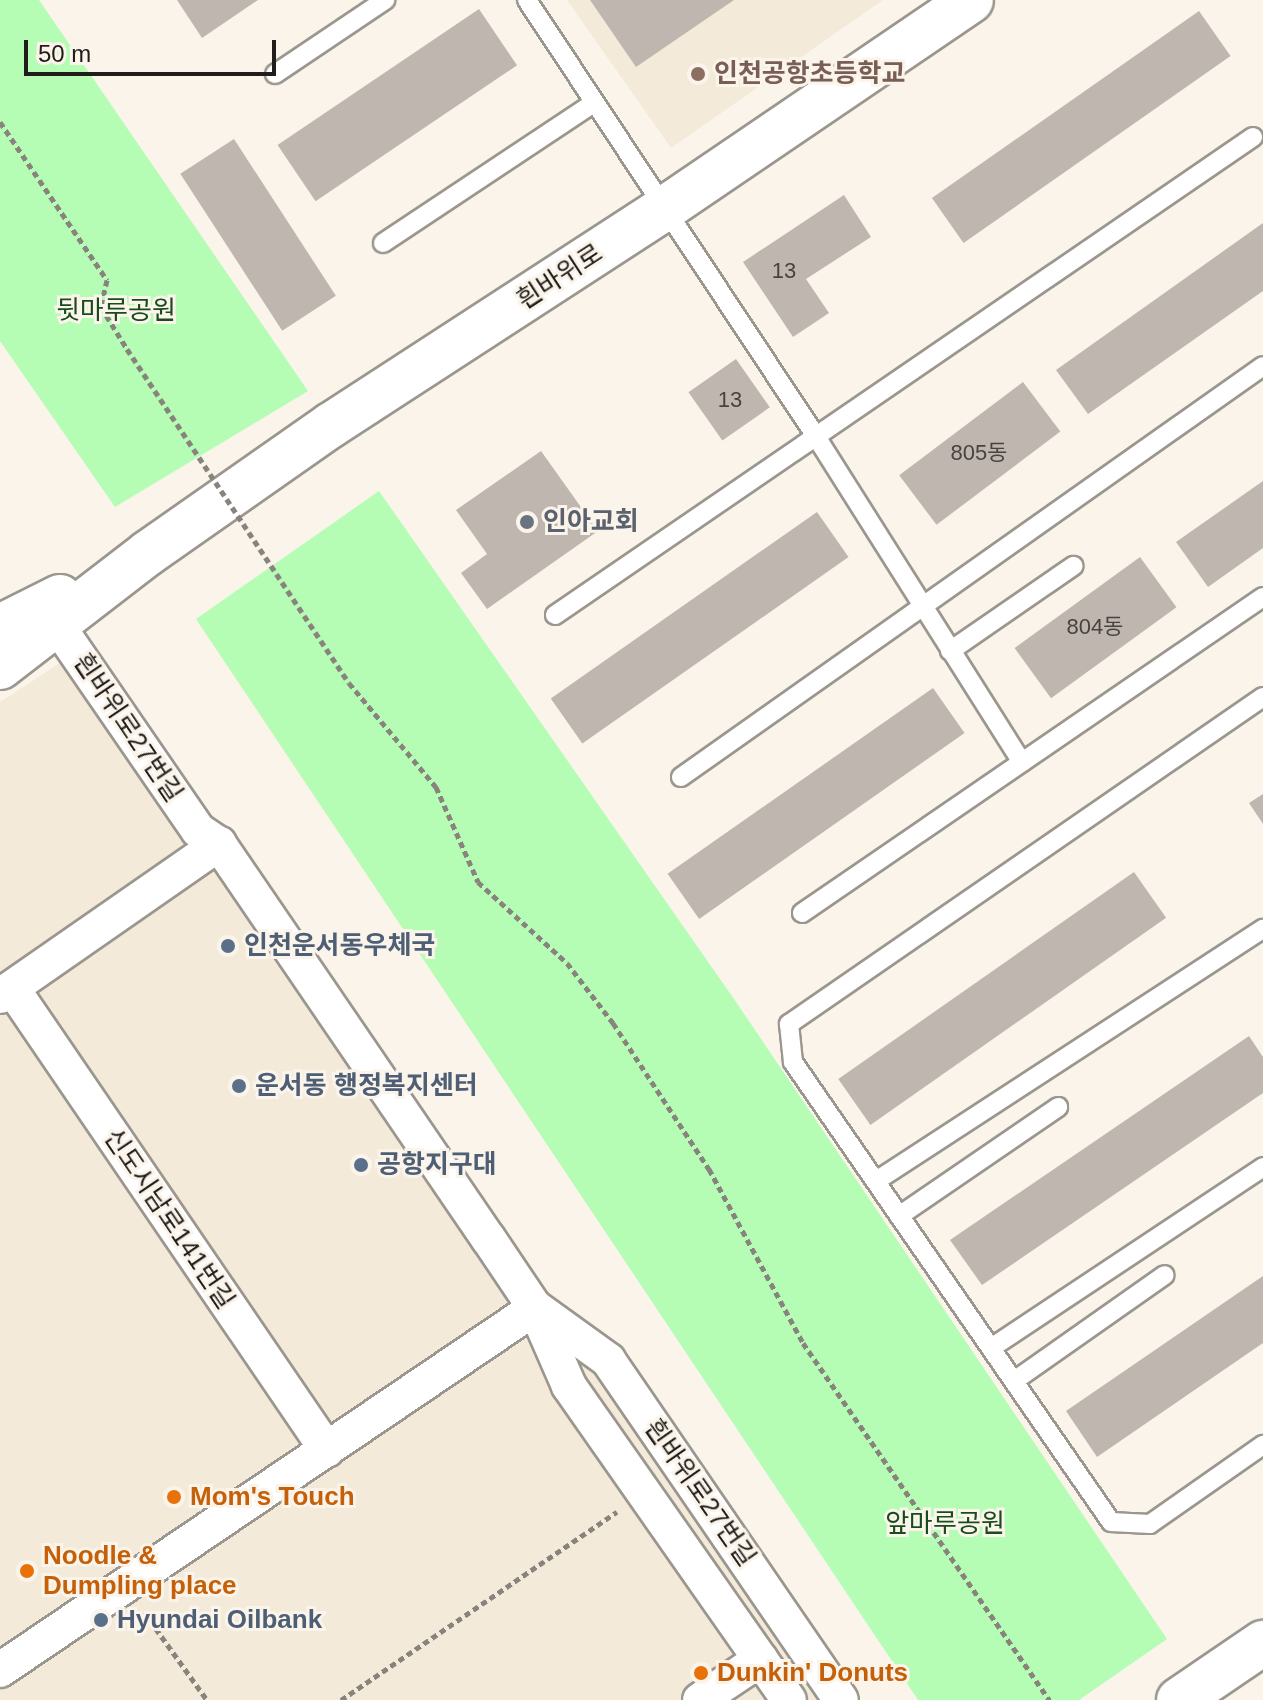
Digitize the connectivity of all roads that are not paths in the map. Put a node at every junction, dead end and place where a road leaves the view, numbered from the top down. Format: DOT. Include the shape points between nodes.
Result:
graph roads {
  1 [pos="385,0"];
  2 [pos="527,0"];
  3 [pos="971,0"];
  4 [pos="275,74"];
  5 [pos="594,103"];
  6 [pos="1253,137"];
  7 [pos="664,209"];
  8 [pos="383,243"];
  9 [pos="1263,366"];
  10 [pos="815,435"];
  11 [pos="1073,566"];
  12 [pos="1263,597"];
  13 [pos="922,607"];
  14 [pos="59,609"];
  15 [pos="555,615"];
  16 [pos="0,627"];
  17 [pos="950,651"];
  18 [pos="0,667"];
  19 [pos="1263,697"];
  20 [pos="1022,762"];
  21 [pos="681,777"];
  22 [pos="219,844"];
  23 [pos="802,913"];
  24 [pos="1263,929"];
  25 [pos="6,992"];
  26 [pos="1058,1107"];
  27 [pos="1263,1167"];
  28 [pos="876,1181"];
  29 [pos="899,1216"];
  30 [pos="1165,1275"];
  31 [pos="535,1308"];
  32 [pos="991,1348"];
  33 [pos="1014,1381"];
  34 [pos="1263,1445"];
  35 [pos="327,1450"];
  36 [pos="1263,1643"];
  37 [pos="761,1659"];
  38 [pos="0,1670"];
  39 [pos="700,1700"];
  40 [pos="789,1700"];
  41 [pos="841,1700"];
  42 [pos="1179,1700"];
  1 -- 4 [label="lane"];
  2 -- 5 [label="lane"];
  3 -- 7 [label="street, 흰바위로"];
  5 -- 7 [label="lane"];
  5 -- 8 [label="lane"];
  6 -- 10 [label="lane"];
  7 -- 10 [label="lane"];
  7 -- 14 [label="street, 흰바위로"];
  9 -- 13 [label="lane"];
  10 -- 13 [label="lane"];
  10 -- 15 [label="lane"];
  11 -- 17 [label="lane"];
  12 -- 20 [label="lane"];
  13 -- 17 [label="lane"];
  13 -- 21 [label="lane"];
  14 -- 16 [label="street, 흰바위로"];
  14 -- 18 [label="street, 흰바위로"];
  14 -- 22 [label="street, 흰바위로27번길" via="215,819"];
  17 -- 20 [label="lane"];
  19 -- 28 [label="lane" via="789,1024 793,1062"];
  20 -- 23 [label="lane"];
  22 -- 25 [label="street"];
  22 -- 31 [label="street, 흰바위로27번길"];
  24 -- 28 [label="lane"];
  25 -- 35 [label="street, 신도시남로141번길"];
  26 -- 29 [label="lane"];
  27 -- 32 [label="lane"];
  28 -- 29 [label="lane"];
  29 -- 32 [label="lane"];
  30 -- 33 [label="lane"];
  31 -- 35 [label="street"];
  31 -- 37 [label="street, 흰바위로27번길" via="569,1386"];
  31 -- 41 [label="street, 흰바위로27번길" via="608,1360"];
  32 -- 33 [label="lane"];
  33 -- 34 [label="lane" via="1111,1522 1150,1524"];
  35 -- 38 [label="street"];
  36 -- 42 [label="street"];
  37 -- 39 [label="street"];
  37 -- 40 [label="street, 흰바위로27번길"];
}
